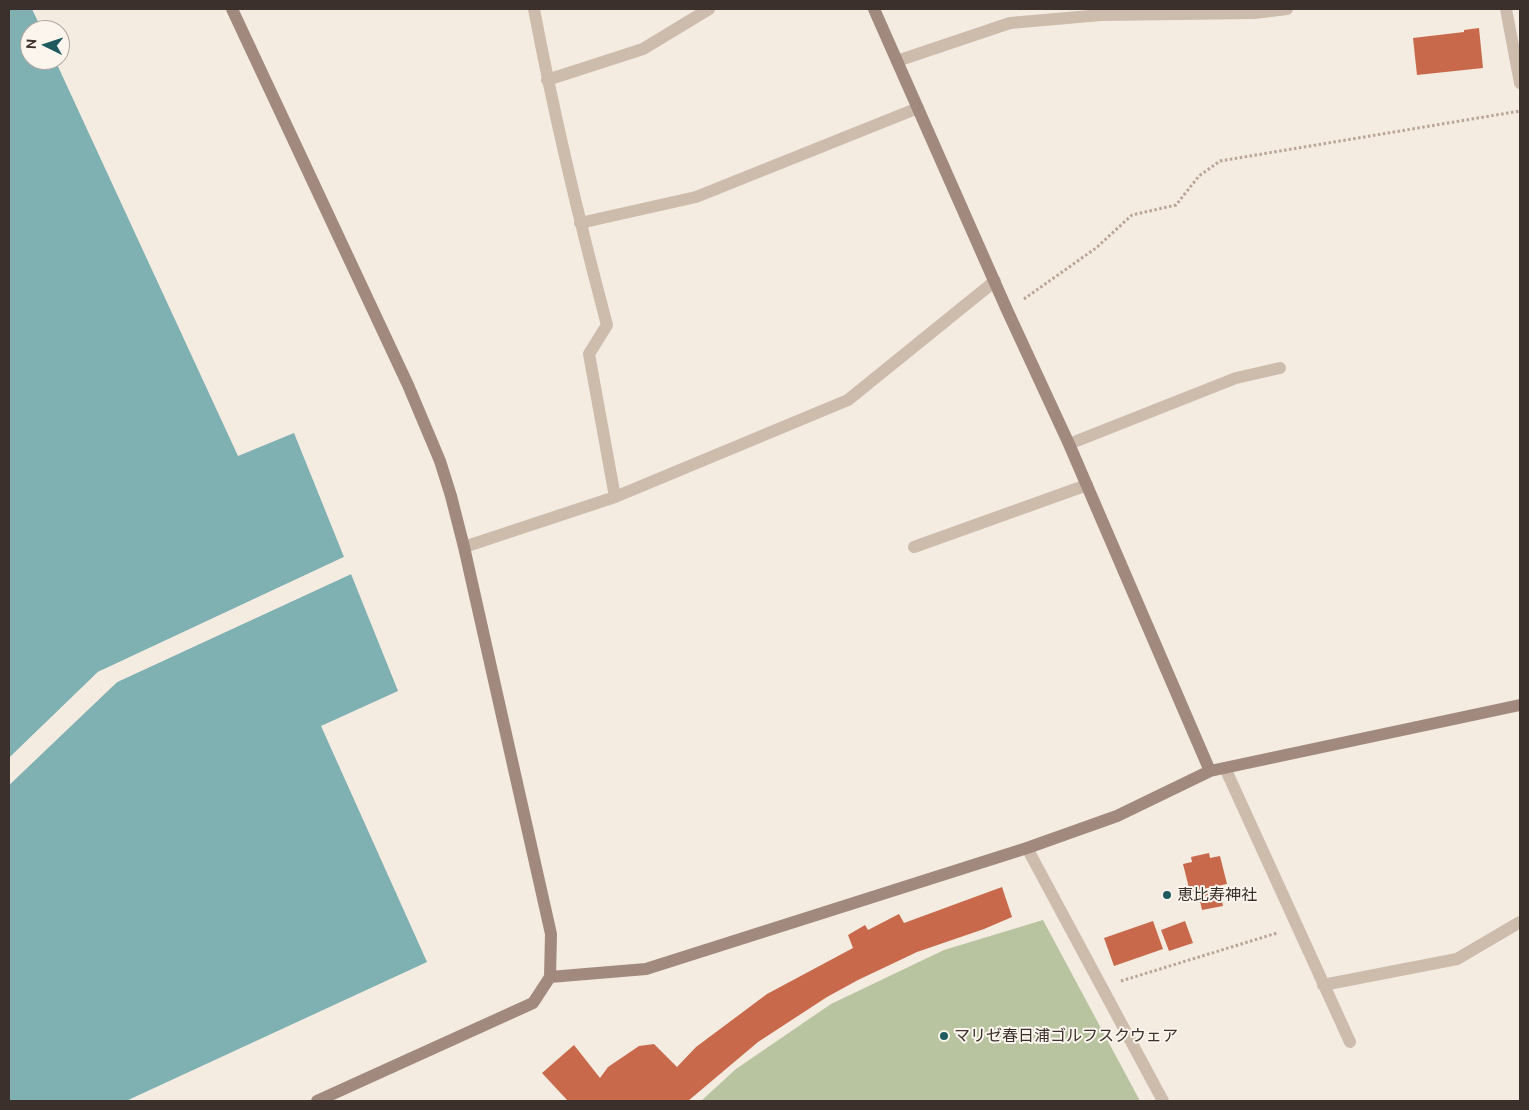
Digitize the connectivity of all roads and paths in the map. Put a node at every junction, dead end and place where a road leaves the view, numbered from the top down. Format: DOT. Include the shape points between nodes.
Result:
graph roads {
  1 [pos="232,9"];
  2 [pos="534,9"];
  3 [pos="709,9"];
  4 [pos="874,9"];
  5 [pos="1287,9"];
  6 [pos="1506,9"];
  7 [pos="1254,11"];
  8 [pos="897,61"];
  9 [pos="547,80"];
  10 [pos="1520,83"];
  11 [pos="918,108"];
  12 [pos="1520,110"];
  13 [pos="580,223"];
  14 [pos="995,280"];
  15 [pos="1007,310"];
  16 [pos="1280,368"];
  17 [pos="1069,444"];
  18 [pos="1087,485"];
  19 [pos="615,496"];
  20 [pos="464,547"];
  21 [pos="914,547"];
  22 [pos="1520,706"];
  23 [pos="1225,768"];
  24 [pos="1210,770"];
  25 [pos="1027,848"];
  26 [pos="1520,922"];
  27 [pos="1297,927"];
  28 [pos="550,977"];
  29 [pos="1324,985"];
  30 [pos="1101,987"];
  31 [pos="1350,1042"];
  32 [pos="318,1101"];
  33 [pos="1163,1101"];
  1 -- 20 [label="street" via="408,385 440,460"];
  2 -- 9 [label="street"];
  3 -- 9 [label="street" via="643,49"];
  4 -- 8 [label="street"];
  5 -- 7 [label="street"];
  6 -- 10 [label="street"];
  7 -- 8 [label="street" via="1101,15 1010,23"];
  8 -- 11 [label="street"];
  9 -- 13 [label="street"];
  11 -- 13 [label="street" via="696,197"];
  11 -- 14 [label="street"];
  12 -- 15 [label="path" via="1220,161 1199,176 1176,205 1132,215 1096,248"];
  13 -- 19 [label="street" via="607,325 589,354"];
  14 -- 15 [label="street"];
  14 -- 19 [label="street" via="848,400"];
  15 -- 17 [label="street"];
  16 -- 17 [label="street" via="1236,378"];
  17 -- 18 [label="street"];
  18 -- 21 [label="street"];
  18 -- 24 [label="street"];
  19 -- 20 [label="street"];
  20 -- 28 [label="street" via="551,934"];
  22 -- 23 [label="street"];
  23 -- 24 [label="street"];
  23 -- 27 [label="street"];
  24 -- 25 [label="street" via="1117,816"];
  25 -- 28 [label="street" via="646,969"];
  25 -- 30 [label="street"];
  26 -- 29 [label="street" via="1457,959"];
  27 -- 29 [label="street"];
  27 -- 30 [label="path"];
  28 -- 32 [label="street" via="534,1003"];
  29 -- 31 [label="street"];
  30 -- 33 [label="street"];
}
